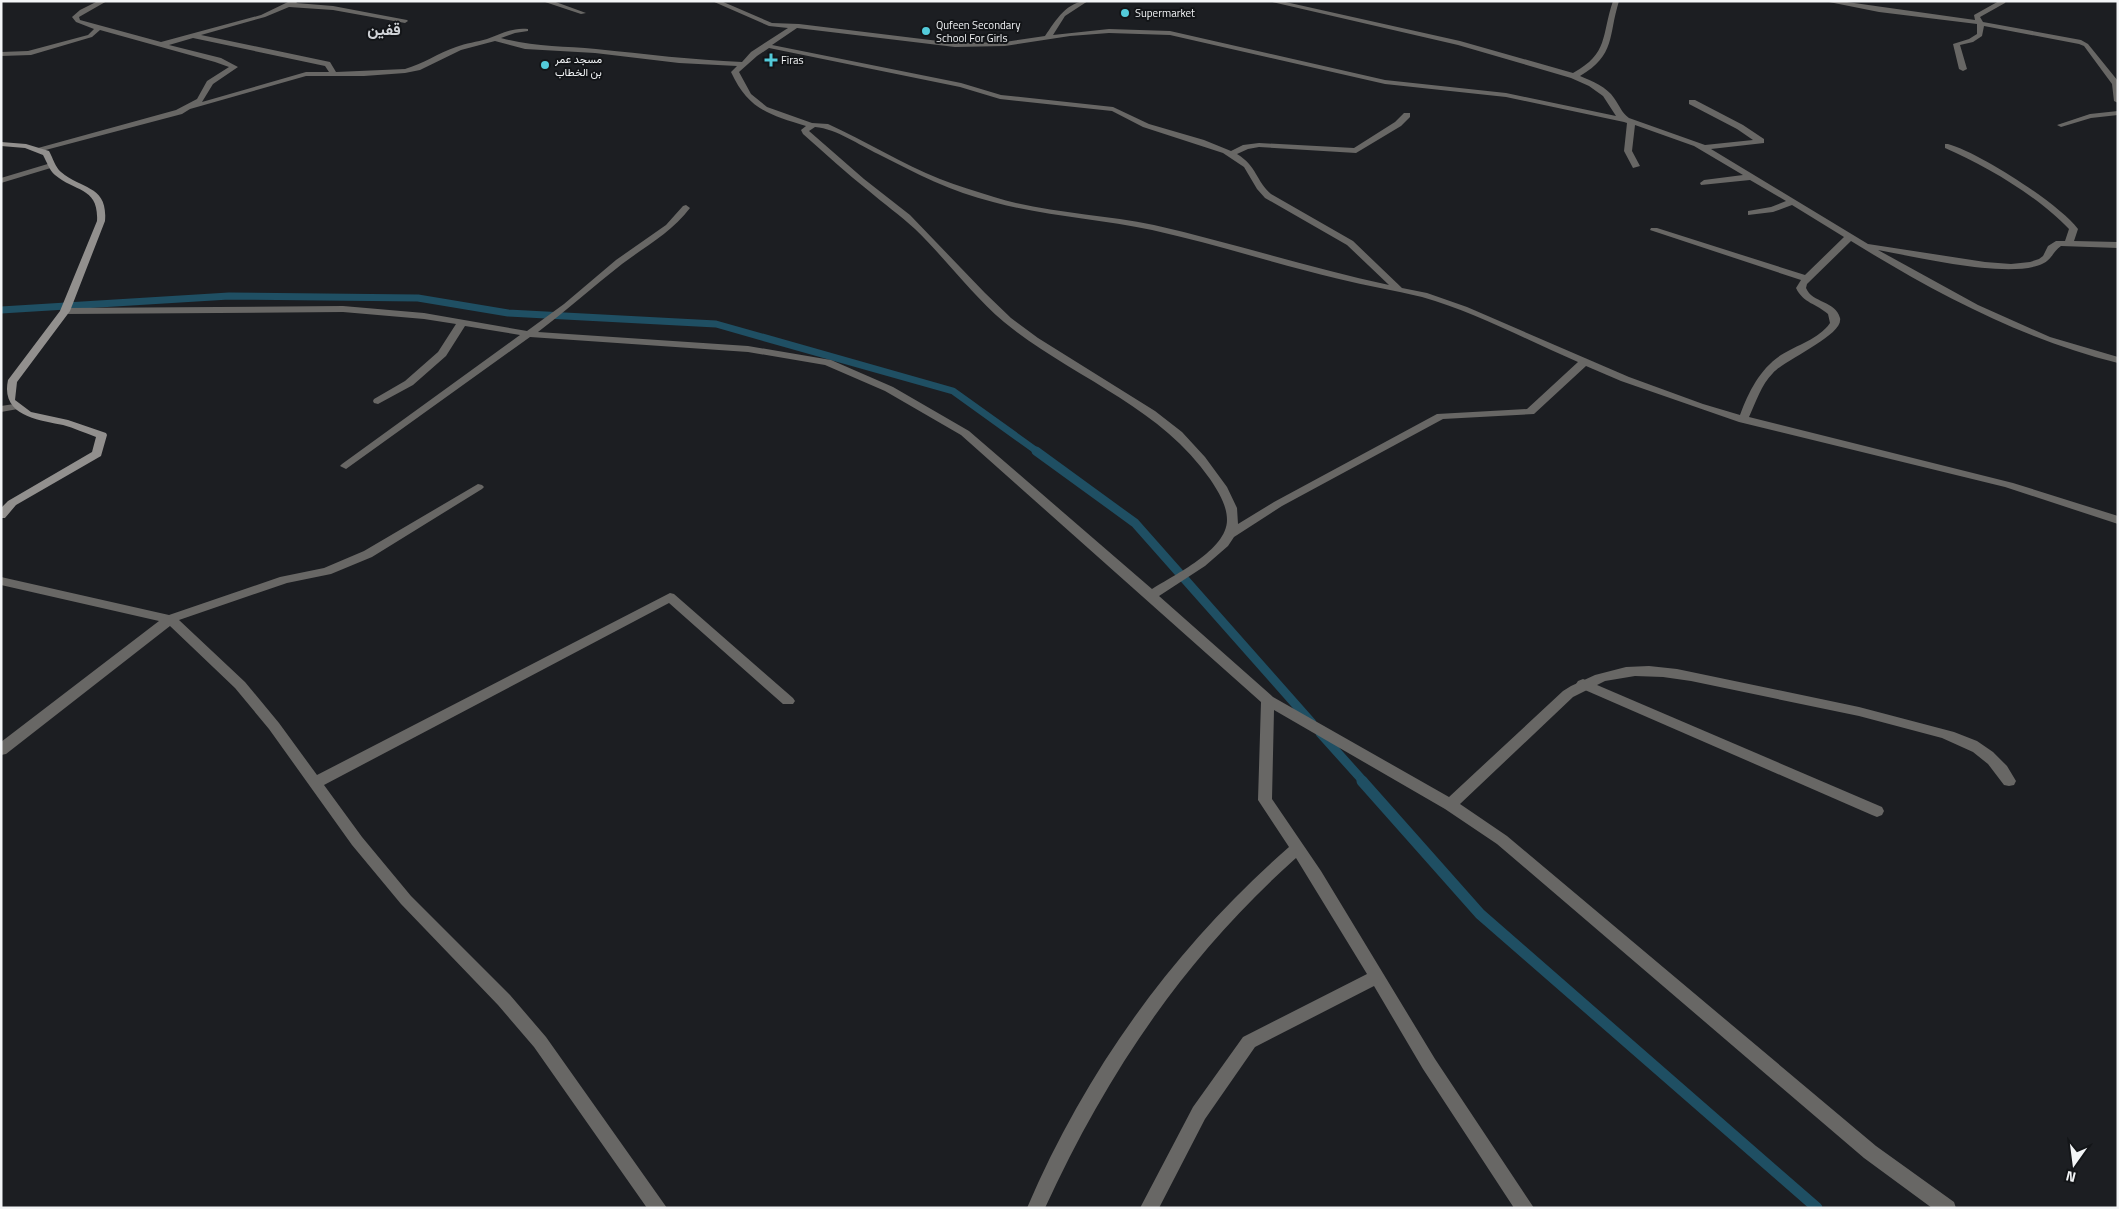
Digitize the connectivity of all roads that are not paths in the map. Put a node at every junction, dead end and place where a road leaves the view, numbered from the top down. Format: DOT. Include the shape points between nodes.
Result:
graph roads {
  1 [pos="104,1"];
  2 [pos="545,1"];
  3 [pos="715,1"];
  4 [pos="1085,1"];
  5 [pos="1272,1"];
  6 [pos="1616,1"];
  7 [pos="1827,1"];
  8 [pos="2002,2"];
  9 [pos="292,3"];
  10 [pos="583,13"];
  11 [pos="405,20"];
  12 [pos="1981,23"];
  13 [pos="795,26"];
  14 [pos="96,27"];
  15 [pos="526,30"];
  16 [pos="194,36"];
  17 [pos="1048,37"];
  18 [pos="496,38"];
  19 [pos="160,45"];
  20 [pos="768,46"];
  21 [pos="1,54"];
  22 [pos="742,64"];
  23 [pos="1963,70"];
  24 [pos="334,74"];
  25 [pos="1574,76"];
  26 [pos="2118,101"];
  27 [pos="1692,102"];
  28 [pos="186,109"];
  29 [pos="2118,113"];
  30 [pos="1407,115"];
  31 [pos="1628,121"];
  32 [pos="2061,124"];
  33 [pos="810,126"];
  34 [pos="1,144"];
  35 [pos="1948,146"];
  36 [pos="1703,148"];
  37 [pos="41,150"];
  38 [pos="1230,154"];
  39 [pos="51,165"];
  40 [pos="1636,166"];
  41 [pos="1750,176"];
  42 [pos="1,181"];
  43 [pos="1704,183"];
  44 [pos="1792,202"];
  45 [pos="686,208"];
  46 [pos="1751,213"];
  47 [pos="1654,230"];
  48 [pos="1850,237"];
  49 [pos="2069,242"];
  50 [pos="1863,245"];
  51 [pos="2118,245"];
  52 [pos="1807,279"];
  53 [pos="1398,288"];
  54 [pos="65,311"];
  55 [pos="462,323"];
  56 [pos="529,334"];
  57 [pos="2118,360"];
  58 [pos="1585,362"];
  59 [pos="378,401"];
  60 [pos="14,406"];
  61 [pos="1,409"];
  62 [pos="1743,420"];
  63 [pos="346,466"];
  64 [pos="478,486"];
  65 [pos="1,515"];
  66 [pos="2118,520"];
  67 [pos="1231,534"];
  68 [pos="1,580"];
  69 [pos="1152,595"];
  70 [pos="170,619"];
  71 [pos="1583,684"];
  72 [pos="1268,700"];
  73 [pos="788,701"];
  74 [pos="1,750"];
  75 [pos="2009,781"];
  76 [pos="315,783"];
  77 [pos="1450,805"];
  78 [pos="1877,811"];
  79 [pos="1297,848"];
  80 [pos="1377,977"];
  81 [pos="658,1208"];
  82 [pos="1036,1208"];
  83 [pos="1148,1208"];
  84 [pos="1525,1208"];
  85 [pos="1947,1208"];
  1 -- 14 [label="street" via="75,17"];
  2 -- 10 [label="street"];
  3 -- 13 [label="street" via="768,25"];
  4 -- 17 [label="street" via="1062,15"];
  5 -- 25 [label="street" via="1460,43"];
  6 -- 25 [label="street" via="1607,44 1597,62"];
  7 -- 12 [label="street"];
  8 -- 12 [label="street" via="1976,16"];
  9 -- 11 [label="street"];
  9 -- 16 [label="street" via="263,16"];
  12 -- 23 [label="street" via="1980,35 1971,42 1956,44"];
  12 -- 26 [label="street" via="2084,44 2116,84"];
  13 -- 17 [label="street" via="968,46"];
  13 -- 20 [label="street"];
  14 -- 19 [label="street"];
  14 -- 21 [label="street" via="95,33 78,41 28,53"];
  15 -- 18 [label="street"];
  16 -- 19 [label="street"];
  16 -- 24 [label="street" via="327,64"];
  17 -- 31 [label="street" via="1109,30 1170,33 1377,80 1506,95"];
  18 -- 22 [label="street" via="525,47 595,51 679,62"];
  18 -- 24 [label="street" via="459,48 405,71"];
  19 -- 28 [label="street" via="234,66 210,83 200,100"];
  20 -- 22 [label="street"];
  20 -- 38 [label="street" via="961,85 1000,97 1114,109 1130,114 1150,127"];
  22 -- 33 [label="street" via="735,72 753,103"];
  24 -- 28 [label="street" via="297,76"];
  25 -- 31 [label="street" via="1606,94 1617,112"];
  27 -- 36 [label="street" via="1761,141"];
  28 -- 37 [label="street"];
  29 -- 32 [label="street"];
  30 -- 38 [label="street" via="1356,151 1259,145"];
  31 -- 36 [label="street"];
  31 -- 40 [label="street" via="1628,151"];
  33 -- 53 [label="street" via="820,125 839,132 936,180 994,200 1141,225 1340,277"];
  33 -- 67 [label="street" via="806,132 907,217 1006,319 1040,345 1140,407 1189,446 1208,467 1226,496 1233,515"];
  34 -- 37 [label="street"];
  35 -- 49 [label="street" via="1994,169 2063,217 2074,229"];
  36 -- 41 [label="street"];
  37 -- 39 [label="street" via="49,156"];
  38 -- 53 [label="street" via="1252,170 1262,192 1350,242"];
  39 -- 42 [label="street"];
  39 -- 54 [label="street" via="60,176 91,192 101,208 101,221"];
  41 -- 43 [label="street"];
  41 -- 44 [label="street"];
  44 -- 46 [label="street"];
  44 -- 48 [label="street"];
  45 -- 56 [label="street" via="668,227 618,262"];
  47 -- 52 [label="street"];
  48 -- 50 [label="street"];
  48 -- 52 [label="street"];
  49 -- 50 [label="street" via="2053,246 2042,261 2011,267"];
  49 -- 51 [label="street"];
  50 -- 57 [label="street" via="1938,288 2015,325"];
  52 -- 62 [label="street" via="1802,293 1832,313 1834,324 1825,334 1785,357 1760,380"];
  53 -- 58 [label="street" via="1464,308"];
  54 -- 55 [label="street" via="343,309 424,316"];
  54 -- 60 [label="street" via="12,382 9,395"];
  55 -- 56 [label="street"];
  55 -- 59 [label="street" via="442,354 409,383"];
  56 -- 63 [label="street"];
  56 -- 69 [label="street" via="748,349 827,362 889,389 965,433"];
  58 -- 62 [label="street" via="1661,393"];
  58 -- 67 [label="street" via="1530,412 1441,416 1278,504"];
  60 -- 61 [label="street"];
  60 -- 65 [label="street" via="32,417 64,422 102,435 97,454 12,503"];
  62 -- 66 [label="street" via="2008,485"];
  64 -- 70 [label="street" via="368,554 327,571 284,580"];
  67 -- 69 [label="street" via="1218,552"];
  68 -- 70 [label="street"];
  69 -- 72 [label="street"];
  70 -- 74 [label="street"];
  70 -- 76 [label="street" via="240,685"];
  71 -- 75 [label="street" via="1618,673 1654,671 1866,713 1966,742 1990,756"];
  71 -- 77 [label="street" via="1559,701"];
  71 -- 78 [label="street"];
  72 -- 77 [label="street"];
  72 -- 79 [label="street" via="1265,800"];
  73 -- 76 [label="street" via="670,598"];
  76 -- 81 [label="street" via="406,900 504,1000 540,1042"];
  77 -- 85 [label="street" via="1502,840 1870,1152"];
  79 -- 80 [label="street"];
  79 -- 82 [label="street" via="1221,920 1147,1010 1081,1114"];
  80 -- 83 [label="street" via="1249,1042 1199,1112"];
  80 -- 84 [label="street" via="1429,1064"];
}
